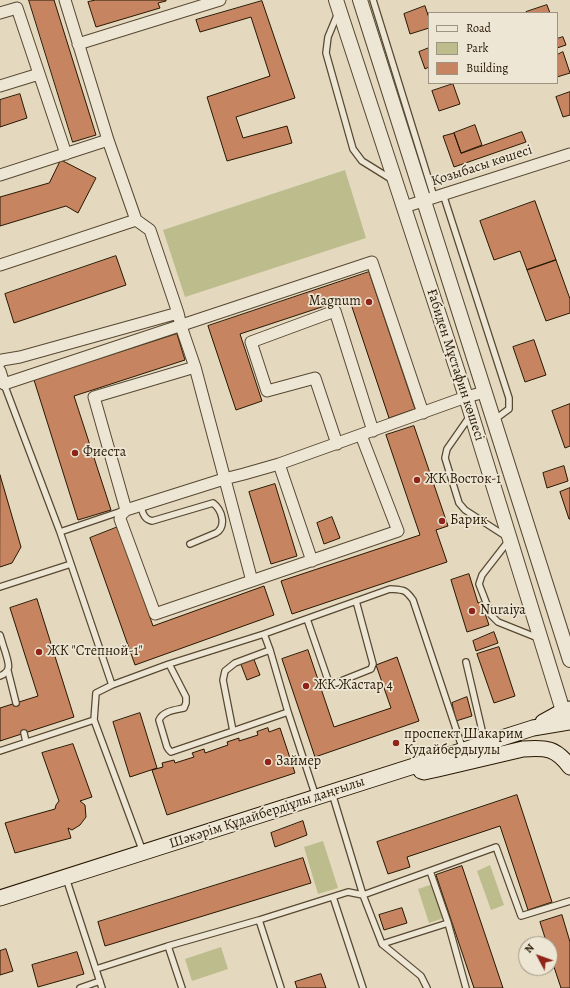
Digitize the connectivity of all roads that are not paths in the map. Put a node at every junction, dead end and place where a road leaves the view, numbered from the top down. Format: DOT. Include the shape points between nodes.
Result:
graph roads {
  1 [pos="65,0"];
  2 [pos="220,0"];
  3 [pos="360,0"];
  4 [pos="373,0"];
  5 [pos="338,5"];
  6 [pos="0,13"];
  7 [pos="78,44"];
  8 [pos="385,60"];
  9 [pos="39,74"];
  10 [pos="0,86"];
  11 [pos="108,140"];
  12 [pos="66,154"];
  13 [pos="570,154"];
  14 [pos="0,175"];
  15 [pos="395,181"];
  16 [pos="434,197"];
  17 [pos="404,207"];
  18 [pos="136,220"];
  19 [pos="0,265"];
  20 [pos="178,313"];
  21 [pos="182,326"];
  22 [pos="0,362"];
  23 [pos="196,367"];
  24 [pos="0,371"];
  25 [pos="2,385"];
  26 [pos="485,392"];
  27 [pos="466,398"];
  28 [pos="423,413"];
  29 [pos="472,414"];
  30 [pos="494,420"];
  31 [pos="373,431"];
  32 [pos="361,435"];
  33 [pos="337,444"];
  34 [pos="279,464"];
  35 [pos="224,479"];
  36 [pos="140,505"];
  37 [pos="126,510"];
  38 [pos="60,532"];
  39 [pos="510,539"];
  40 [pos="190,544"];
  41 [pos="312,561"];
  42 [pos="70,564"];
  43 [pos="252,581"];
  44 [pos="0,588"];
  45 [pos="356,601"];
  46 [pos="307,619"];
  47 [pos="264,634"];
  48 [pos="0,636"];
  49 [pos="541,639"];
  50 [pos="270,650"];
  51 [pos="570,660"];
  52 [pos="466,662"];
  53 [pos="169,664"];
  54 [pos="8,671"];
  55 [pos="0,676"];
  56 [pos="112,685"];
  57 [pos="16,703"];
  58 [pos="288,712"];
  59 [pos="568,719"];
  60 [pos="94,720"];
  61 [pos="233,731"];
  62 [pos="24,733"];
  63 [pos="26,742"];
  64 [pos="485,743"];
  65 [pos="463,750"];
  66 [pos="0,751"];
  67 [pos="570,767"];
  68 [pos="406,768"];
  69 [pos="332,792"];
  70 [pos="316,797"];
  71 [pos="143,853"];
  72 [pos="430,871"];
  73 [pos="65,878"];
  74 [pos="363,895"];
  75 [pos="333,897"];
  76 [pos="0,898"];
  77 [pos="570,901"];
  78 [pos="259,920"];
  79 [pos="448,922"];
  80 [pos="382,944"];
  81 [pos="168,946"];
  82 [pos="96,969"];
  83 [pos="100,981"];
  84 [pos="80,988"];
  85 [pos="102,988"];
  86 [pos="182,988"];
  87 [pos="281,988"];
  88 [pos="363,988"];
  89 [pos="427,988"];
  90 [pos="466,988"];
  1 -- 7 [label="street"];
  2 -- 7 [label="street"];
  3 -- 8 [label="street, Ғабиден Мұстафин көшесі"];
  4 -- 8 [label="lane"];
  5 -- 15 [label="street, Ғабиден Мұстафин көшесі"];
  5 -- 15 [label="lane" via="326,53 353,149 362,161"];
  6 -- 9 [label="street" via="17,8"];
  7 -- 11 [label="street"];
  8 -- 16 [label="street, Ғабиден Мұстафин көшесі"];
  9 -- 10 [label="street"];
  9 -- 12 [label="street"];
  11 -- 12 [label="street"];
  11 -- 18 [label="street"];
  12 -- 14 [label="street"];
  13 -- 16 [label="street, Қозыбасы көшесі"];
  15 -- 17 [label="street, Ғабиден Мұстафин көшесі"];
  16 -- 17 [label="street, Қозыбасы көшесі"];
  16 -- 26 [label="street, Ғабиден Мұстафин көшесі"];
  16 -- 30 [label="lane" via="508,398 509,409"];
  17 -- 27 [label="street, Ғабиден Мұстафин көшесі"];
  18 -- 19 [label="street"];
  18 -- 20 [label="street" via="150,230"];
  20 -- 21 [label="street"];
  20 -- 22 [label="street"];
  21 -- 23 [label="street"];
  21 -- 25 [label="street"];
  21 -- 28 [label="street" via="372,262"];
  23 -- 35 [label="street"];
  23 -- 37 [label="street" via="94,397"];
  24 -- 25 [label="street"];
  25 -- 38 [label="lane"];
  26 -- 27 [label="street"];
  26 -- 30 [label="street, Ғабиден Мұстафин көшесі"];
  27 -- 28 [label="street"];
  27 -- 29 [label="street, Ғабиден Мұстафин көшесі"];
  28 -- 31 [label="street"];
  29 -- 39 [label="street, Ғабиден Мұстафин көшесі"];
  29 -- 39 [label="lane" via="447,449 445,458 459,503 465,510"];
  30 -- 51 [label="street, Ғабиден Мұстафин көшесі"];
  31 -- 32 [label="street"];
  31 -- 33 [label="street" via="335,311 251,342 267,391 315,378"];
  32 -- 33 [label="street"];
  32 -- 41 [label="street" via="398,531"];
  33 -- 34 [label="street"];
  34 -- 35 [label="street"];
  34 -- 41 [label="street"];
  35 -- 36 [label="street"];
  35 -- 43 [label="street"];
  36 -- 37 [label="street"];
  36 -- 40 [label="lane" via="145,518 152,521 213,503 221,513 221,528 216,533"];
  37 -- 38 [label="lane"];
  37 -- 43 [label="street" via="120,519 155,614"];
  38 -- 42 [label="lane"];
  39 -- 49 [label="street, Ғабиден Мұстафин көшесі"];
  39 -- 49 [label="lane" via="482,575 479,584 490,615 498,622"];
  41 -- 43 [label="street"];
  42 -- 44 [label="lane"];
  42 -- 56 [label="lane"];
  45 -- 46 [label="lane"];
  45 -- 46 [label="lane" via="373,664 372,669 336,683 328,680"];
  45 -- 65 [label="lane" via="390,589 404,590 409,594"];
  46 -- 47 [label="lane"];
  47 -- 50 [label="lane"];
  47 -- 53 [label="lane"];
  48 -- 54 [label="lane" via="10,665"];
  49 -- 59 [label="street, Ғабиден Мұстафин көшесі"];
  50 -- 58 [label="lane"];
  50 -- 61 [label="lane" via="235,663 225,671 223,680"];
  52 -- 64 [label="lane"];
  53 -- 56 [label="lane"];
  53 -- 61 [label="lane" via="186,697 184,708 164,713 158,720 169,750 171,752"];
  54 -- 55 [label="lane"];
  54 -- 57 [label="lane"];
  56 -- 60 [label="lane" via="96,693"];
  58 -- 61 [label="lane"];
  58 -- 70 [label="lane"];
  59 -- 64 [label="main road, Шәкәрім Құдайбердіұлы даңғылы"];
  60 -- 63 [label="lane"];
  60 -- 71 [label="lane"];
  62 -- 63 [label="lane"];
  63 -- 66 [label="lane"];
  64 -- 65 [label="main road, Шәкәрім Құдайбердіұлы даңғылы"];
  65 -- 68 [label="main road, Шәкәрім Құдайбердіұлы даңғылы"];
  67 -- 68 [label="main road" via="558,753 537,748 424,772"];
  68 -- 69 [label="main road, Шәкәрім Құдайбердіұлы даңғылы"];
  69 -- 70 [label="main road, Шәкәрім Құдайбердіұлы даңғылы"];
  69 -- 74 [label="lane"];
  70 -- 71 [label="main road, Шәкәрім Құдайбердіұлы даңғылы"];
  71 -- 73 [label="main road, Шәкәрім Құдайбердіұлы даңғылы"];
  72 -- 74 [label="lane"];
  72 -- 77 [label="lane" via="496,847 521,916"];
  72 -- 79 [label="lane"];
  73 -- 76 [label="main road, Шәкәрім Құдайбердіұлы даңғылы"];
  73 -- 82 [label="lane"];
  74 -- 75 [label="lane" via="348,892"];
  74 -- 80 [label="lane"];
  75 -- 78 [label="lane"];
  75 -- 88 [label="lane"];
  78 -- 81 [label="lane"];
  78 -- 87 [label="lane"];
  79 -- 80 [label="lane"];
  79 -- 90 [label="lane"];
  80 -- 89 [label="lane" via="421,976"];
  81 -- 82 [label="lane"];
  81 -- 86 [label="lane"];
  82 -- 83 [label="lane"];
  83 -- 84 [label="lane"];
  83 -- 85 [label="lane"];
}
